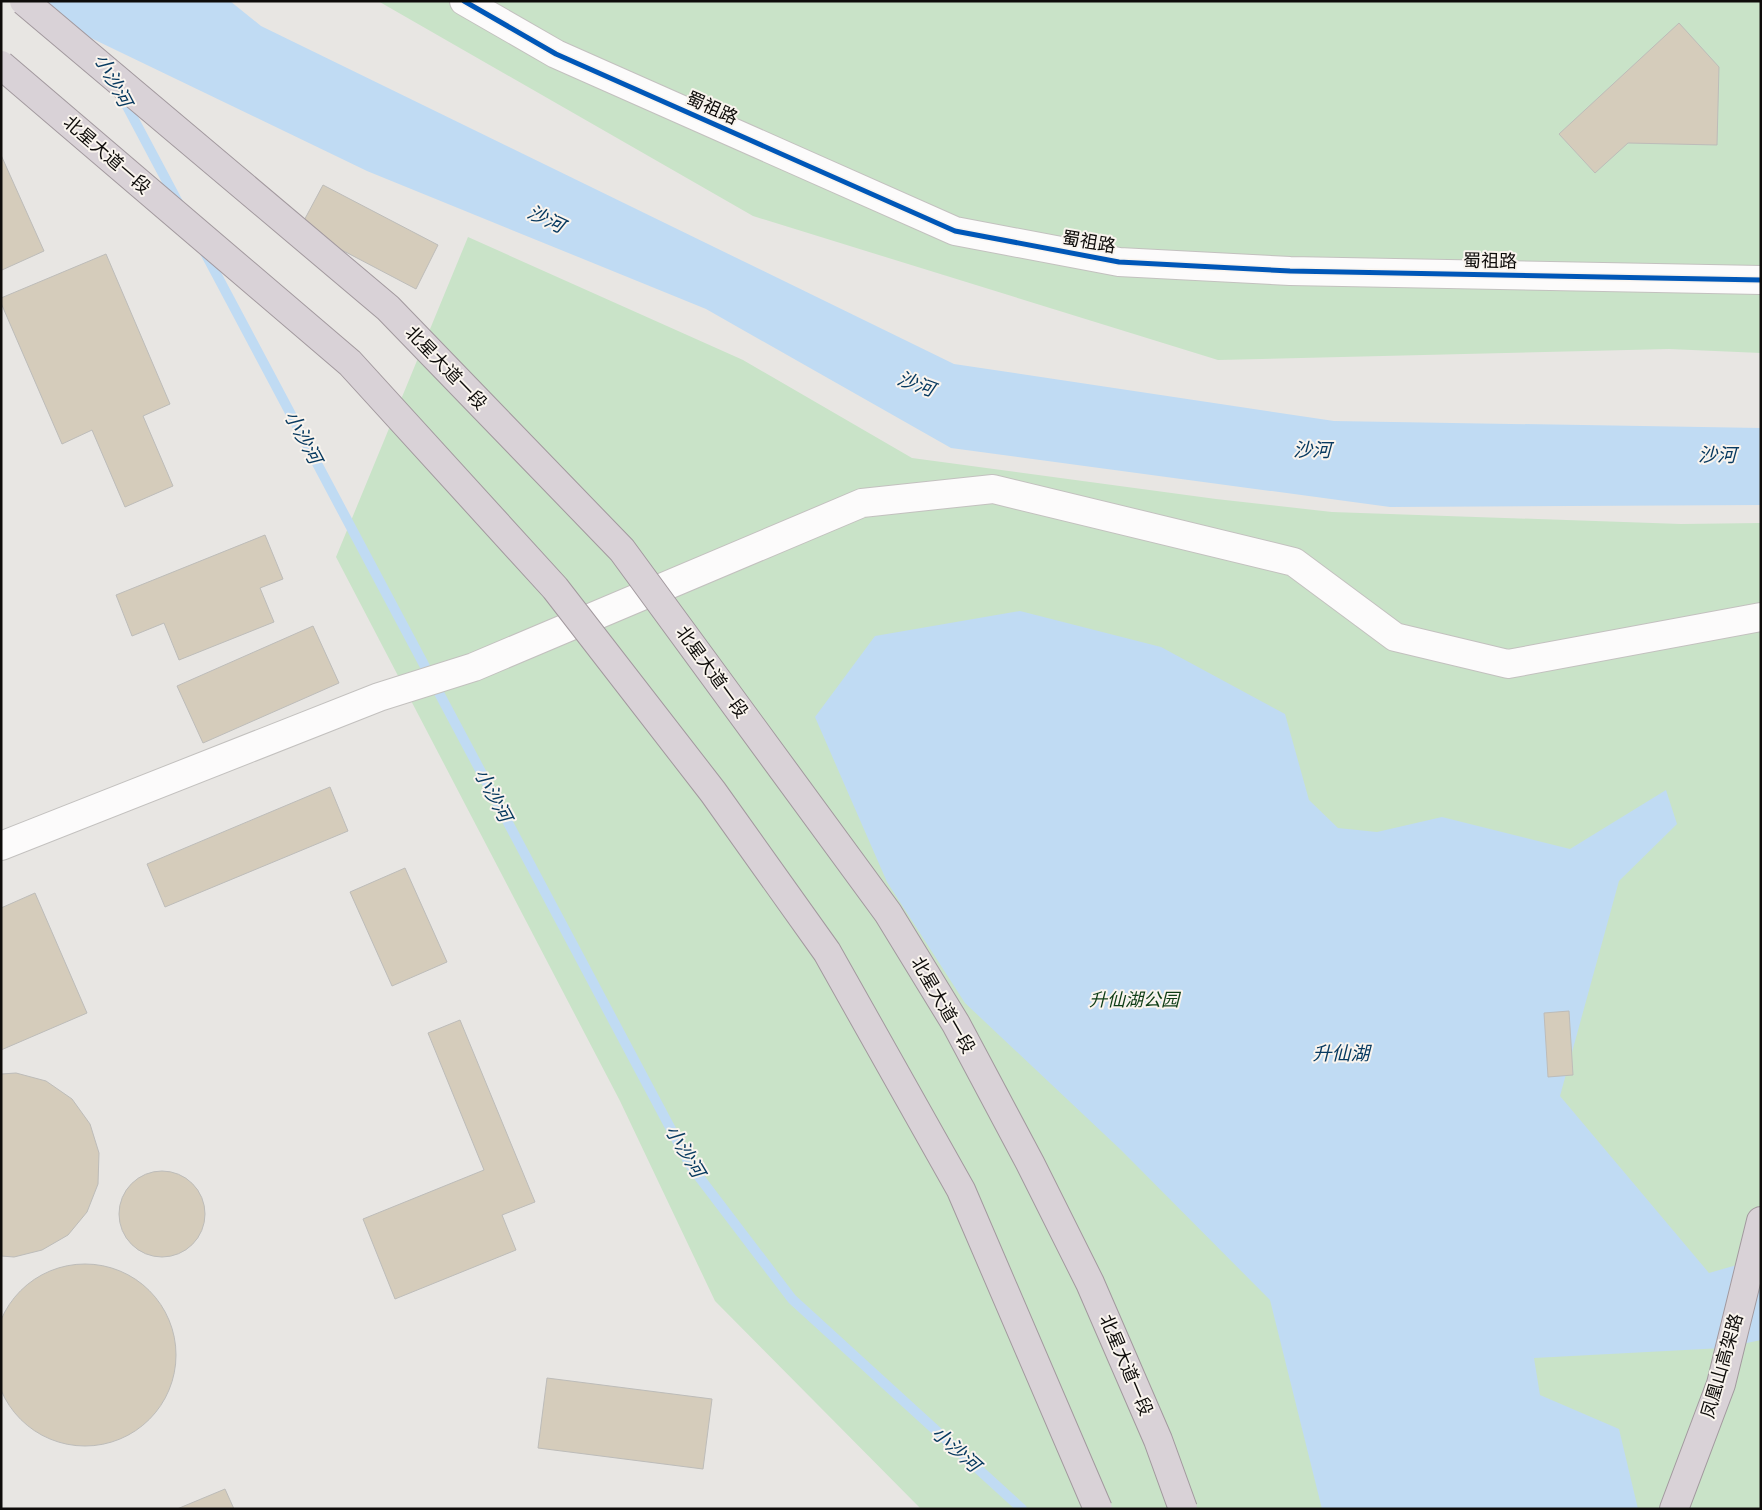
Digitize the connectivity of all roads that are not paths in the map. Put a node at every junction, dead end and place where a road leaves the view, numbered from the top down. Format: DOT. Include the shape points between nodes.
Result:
graph roads {
  1 [pos="24,1"];
  2 [pos="464,1"];
  3 [pos="1,65"];
  4 [pos="1761,280"];
  5 [pos="1761,617"];
  6 [pos="1,846"];
  7 [pos="1761,1221"];
  8 [pos="1098,1509"];
  9 [pos="1183,1509"];
  10 [pos="1674,1509"];
  1 -- 9 [label="highway, 北星大道一段, bridge" via="388,308 622,550 888,913 956,1024 1090,1283 1158,1440"];
  2 -- 4 [label="street, 蜀祖路" via="556,54 955,231 1119,262 1290,271"];
  3 -- 8 [label="highway, 北星大道一段, bridge" via="350,364 555,588 713,792 827,952 960,1190"];
  5 -- 6 [label="street" via="1508,664 1394,638 1294,562 993,489 862,503 474,667 379,697"];
  7 -- 10 [label="highway, 凤凰山高架路" via="1721,1384"];
}
